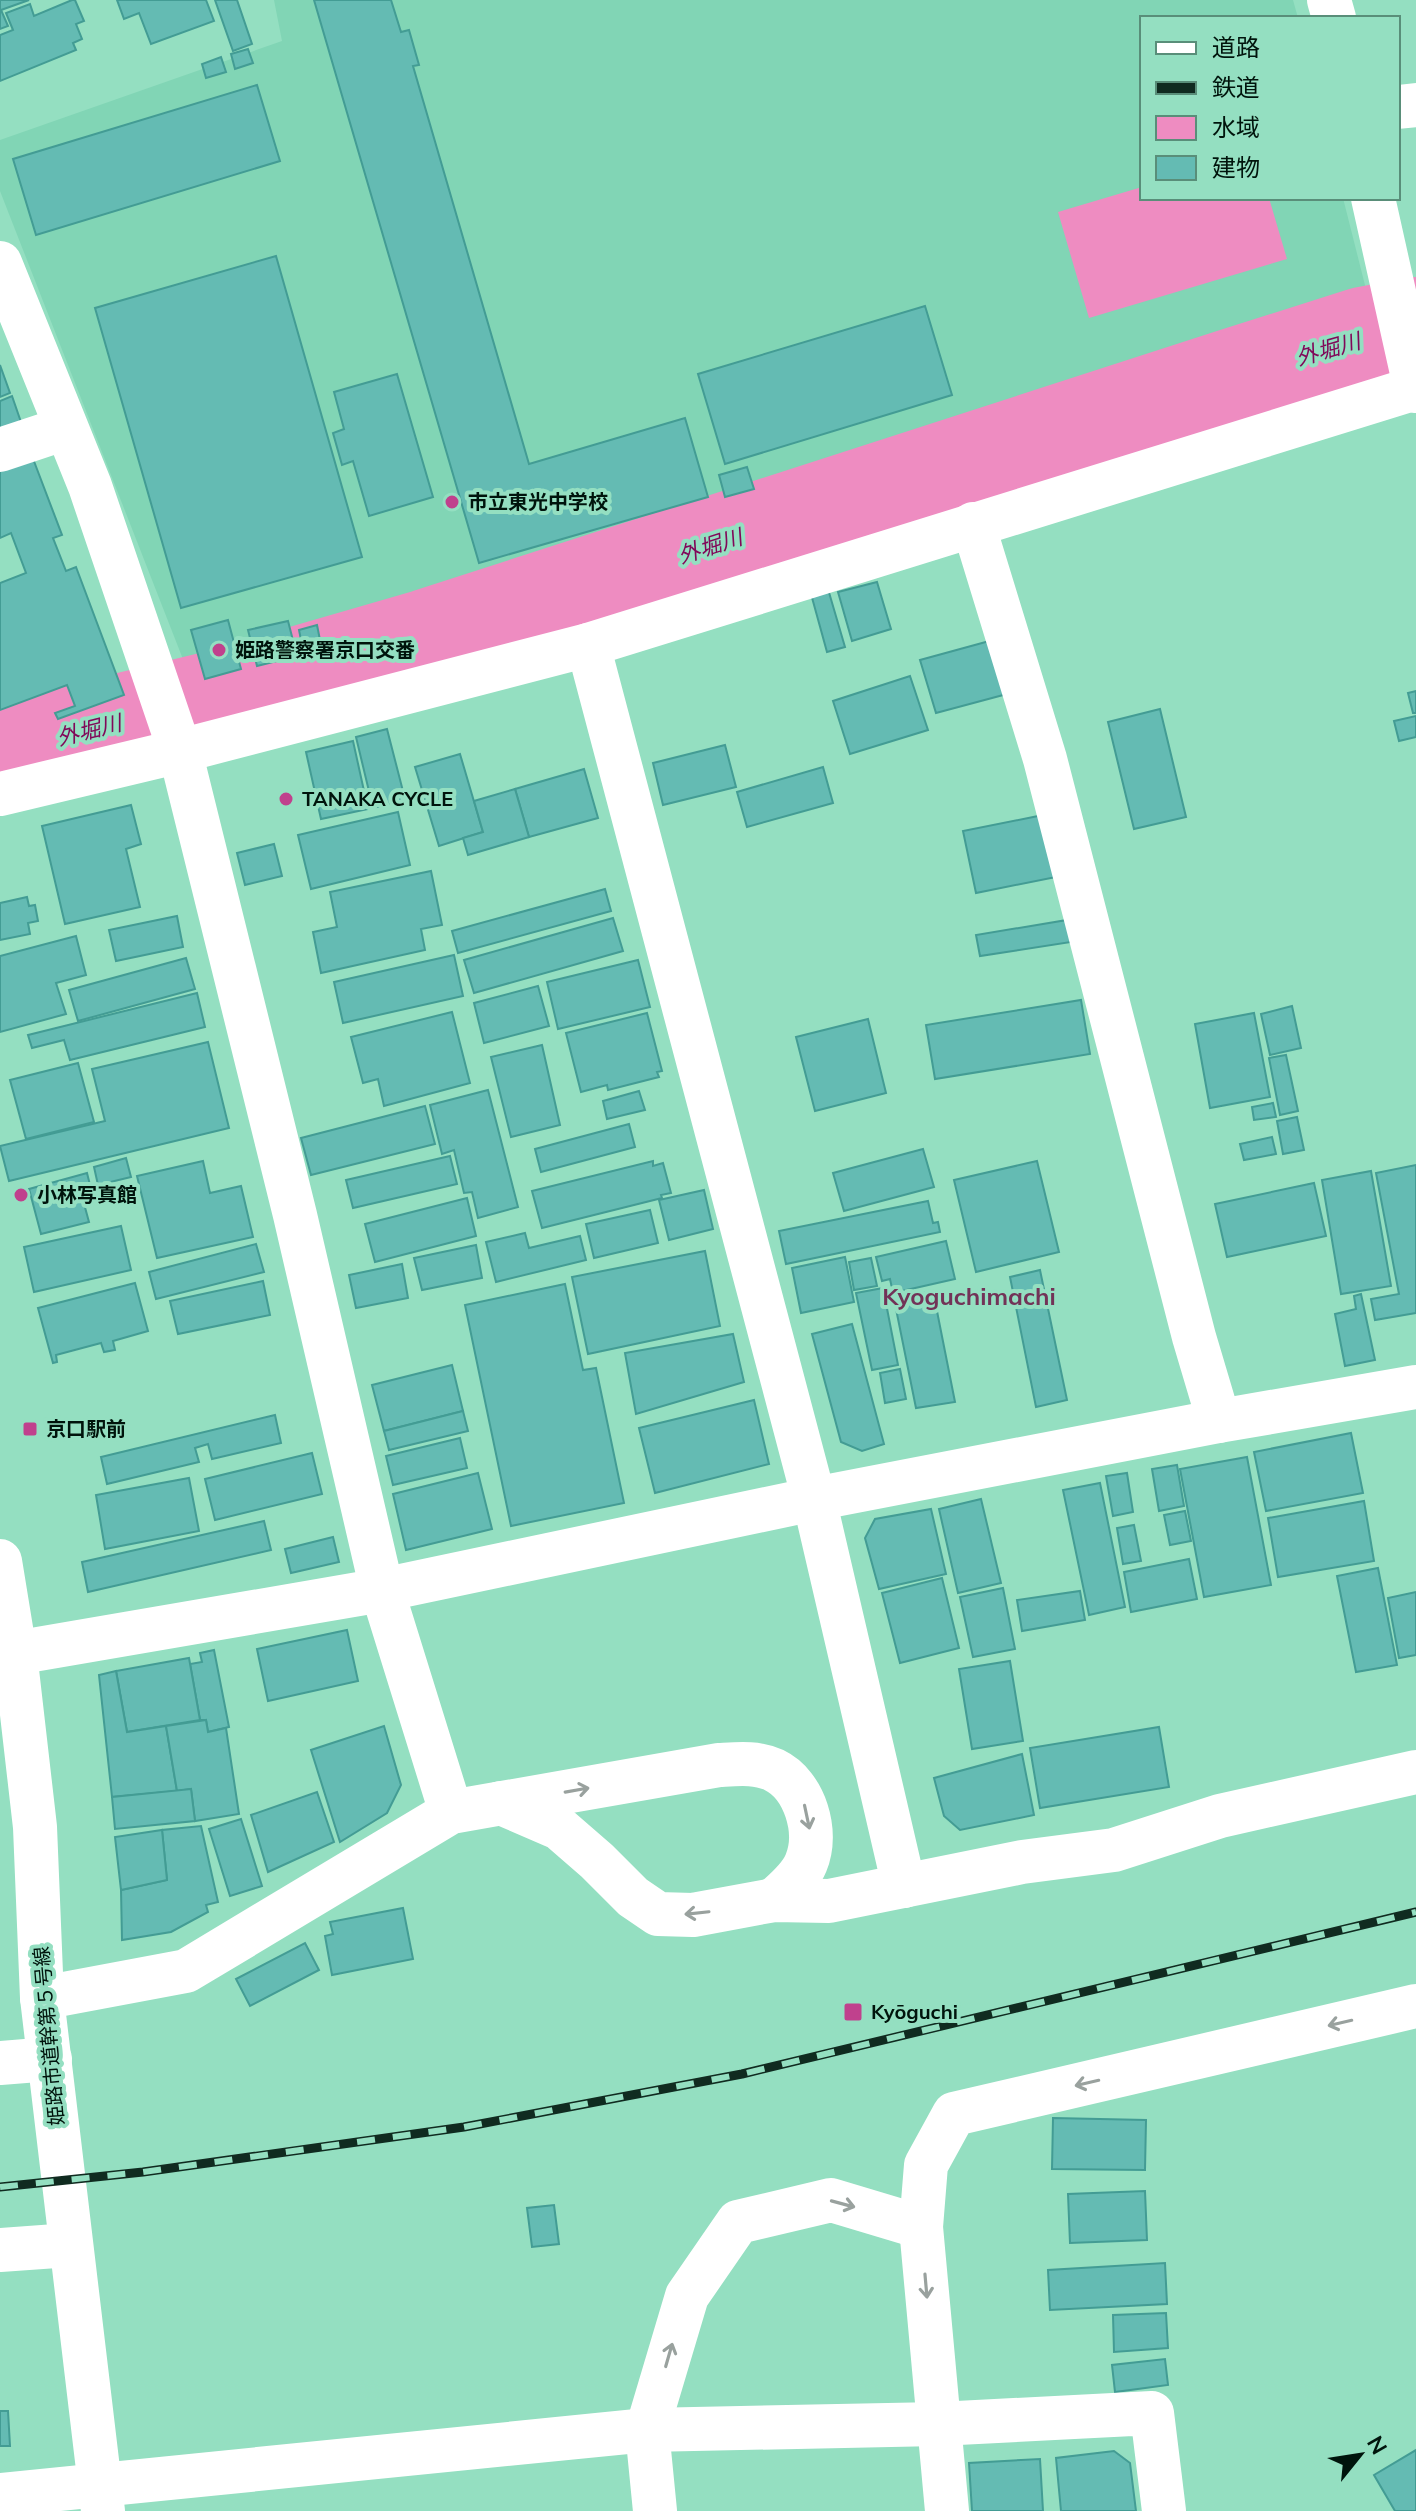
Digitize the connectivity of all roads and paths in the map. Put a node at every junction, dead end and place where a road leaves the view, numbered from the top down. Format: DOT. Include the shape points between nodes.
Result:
graph roads {
  1 [pos="1373,200"];
  2 [pos="0,263"];
  3 [pos="1416,389"];
  4 [pos="66,428"];
  5 [pos="0,450"];
  6 [pos="973,524"];
  7 [pos="588,645"];
  8 [pos="180,751"];
  9 [pos="0,794"];
  10 [pos="1416,1387"];
  11 [pos="1219,1421"];
  12 [pos="814,1499"];
  13 [pos="0,1561"];
  14 [pos="382,1590"];
  15 [pos="15,1653"];
  16 [pos="1416,1772"];
  17 [pos="501,1803"];
  18 [pos="451,1812"];
  19 [pos="904,1886"];
  20 [pos="774,1900"];
  21 [pos="42,1998"];
  22 [pos="1416,2006"];
  23 [pos="50,2059"];
  24 [pos="0,2063"];
  25 [pos="921,2227"];
  26 [pos="70,2245"];
  27 [pos="0,2250"];
  28 [pos="938,2424"];
  29 [pos="647,2430"];
  30 [pos="0,2495"];
  31 [pos="102,2499"];
  32 [pos="655,2511"];
  33 [pos="947,2511"];
  34 [pos="1164,2511"];
  1 -- 3 [label="street"];
  2 -- 4 [label="street"];
  3 -- 6 [label="street"];
  4 -- 5 [label="street"];
  4 -- 8 [label="street"];
  6 -- 7 [label="street"];
  6 -- 11 [label="street" via="1045,759"];
  7 -- 8 [label="street"];
  7 -- 12 [label="street"];
  8 -- 9 [label="street"];
  8 -- 14 [label="street"];
  10 -- 11 [label="street"];
  11 -- 12 [label="street"];
  12 -- 14 [label="street"];
  12 -- 19 [label="street"];
  13 -- 15 [label="street, 姫路市道幹第５号線"];
  14 -- 15 [label="street"];
  14 -- 18 [label="street"];
  15 -- 21 [label="street, 姫路市道幹第５号線" via="35,1827"];
  16 -- 19 [label="street" via="1220,1816 1114,1850"];
  17 -- 18 [label="street"];
  20 -- 17 [label="street, one-way" via="693,1915 658,1914 559,1828"];
  17 -- 20 [label="street, one-way" via="719,1765 758,1764 775,1770 801,1797 810,1844 806,1862"];
  18 -- 21 [label="street" via="186,1971"];
  19 -- 20 [label="street" via="829,1901"];
  21 -- 23 [label="street, 姫路市道幹第５号線"];
  22 -- 25 [label="street, one-way" via="954,2114 926,2165"];
  23 -- 24 [label="street"];
  23 -- 26 [label="street, 姫路市道幹第５号線"];
  25 -- 28 [label="street, one-way"];
  29 -- 25 [label="street, one-way" via="687,2296 738,2222 831,2200"];
  26 -- 27 [label="street"];
  26 -- 31 [label="street, 姫路市道幹第５号線"];
  28 -- 29 [label="street"];
  28 -- 33 [label="street"];
  28 -- 34 [label="street" via="1152,2413"];
  29 -- 31 [label="street"];
  29 -- 32 [label="street"];
  30 -- 31 [label="street"];
}
